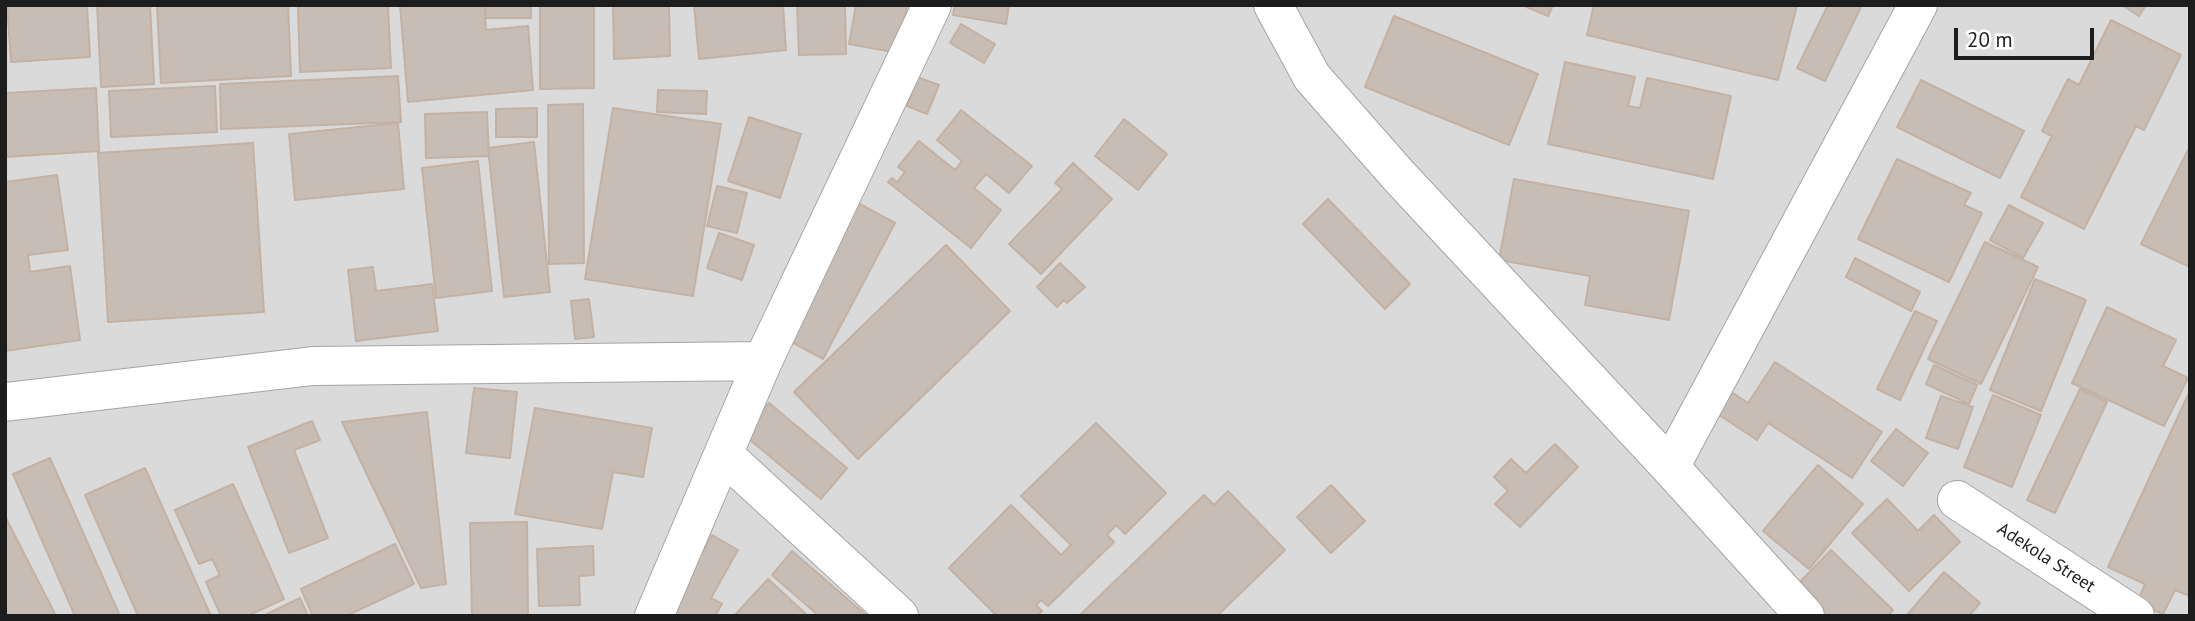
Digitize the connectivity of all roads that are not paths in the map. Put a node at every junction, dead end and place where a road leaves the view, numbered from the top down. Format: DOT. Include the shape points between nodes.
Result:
graph roads {
  1 [pos="932,5"];
  2 [pos="1273,5"];
  3 [pos="1918,5"];
  4 [pos="763,361"];
  5 [pos="5,402"];
  6 [pos="724,455"];
  7 [pos="1670,467"];
  8 [pos="1956,500"];
  9 [pos="654,616"];
  10 [pos="900,616"];
  11 [pos="1805,616"];
  12 [pos="2135,616"];
  1 -- 4 [label="street"];
  2 -- 7 [label="street" via="1312,78"];
  3 -- 7 [label="street"];
  4 -- 5 [label="street" via="313,366"];
  4 -- 6 [label="street"];
  6 -- 9 [label="street"];
  6 -- 10 [label="street"];
  7 -- 11 [label="street"];
  8 -- 12 [label="street, Adekola Street"];
}
